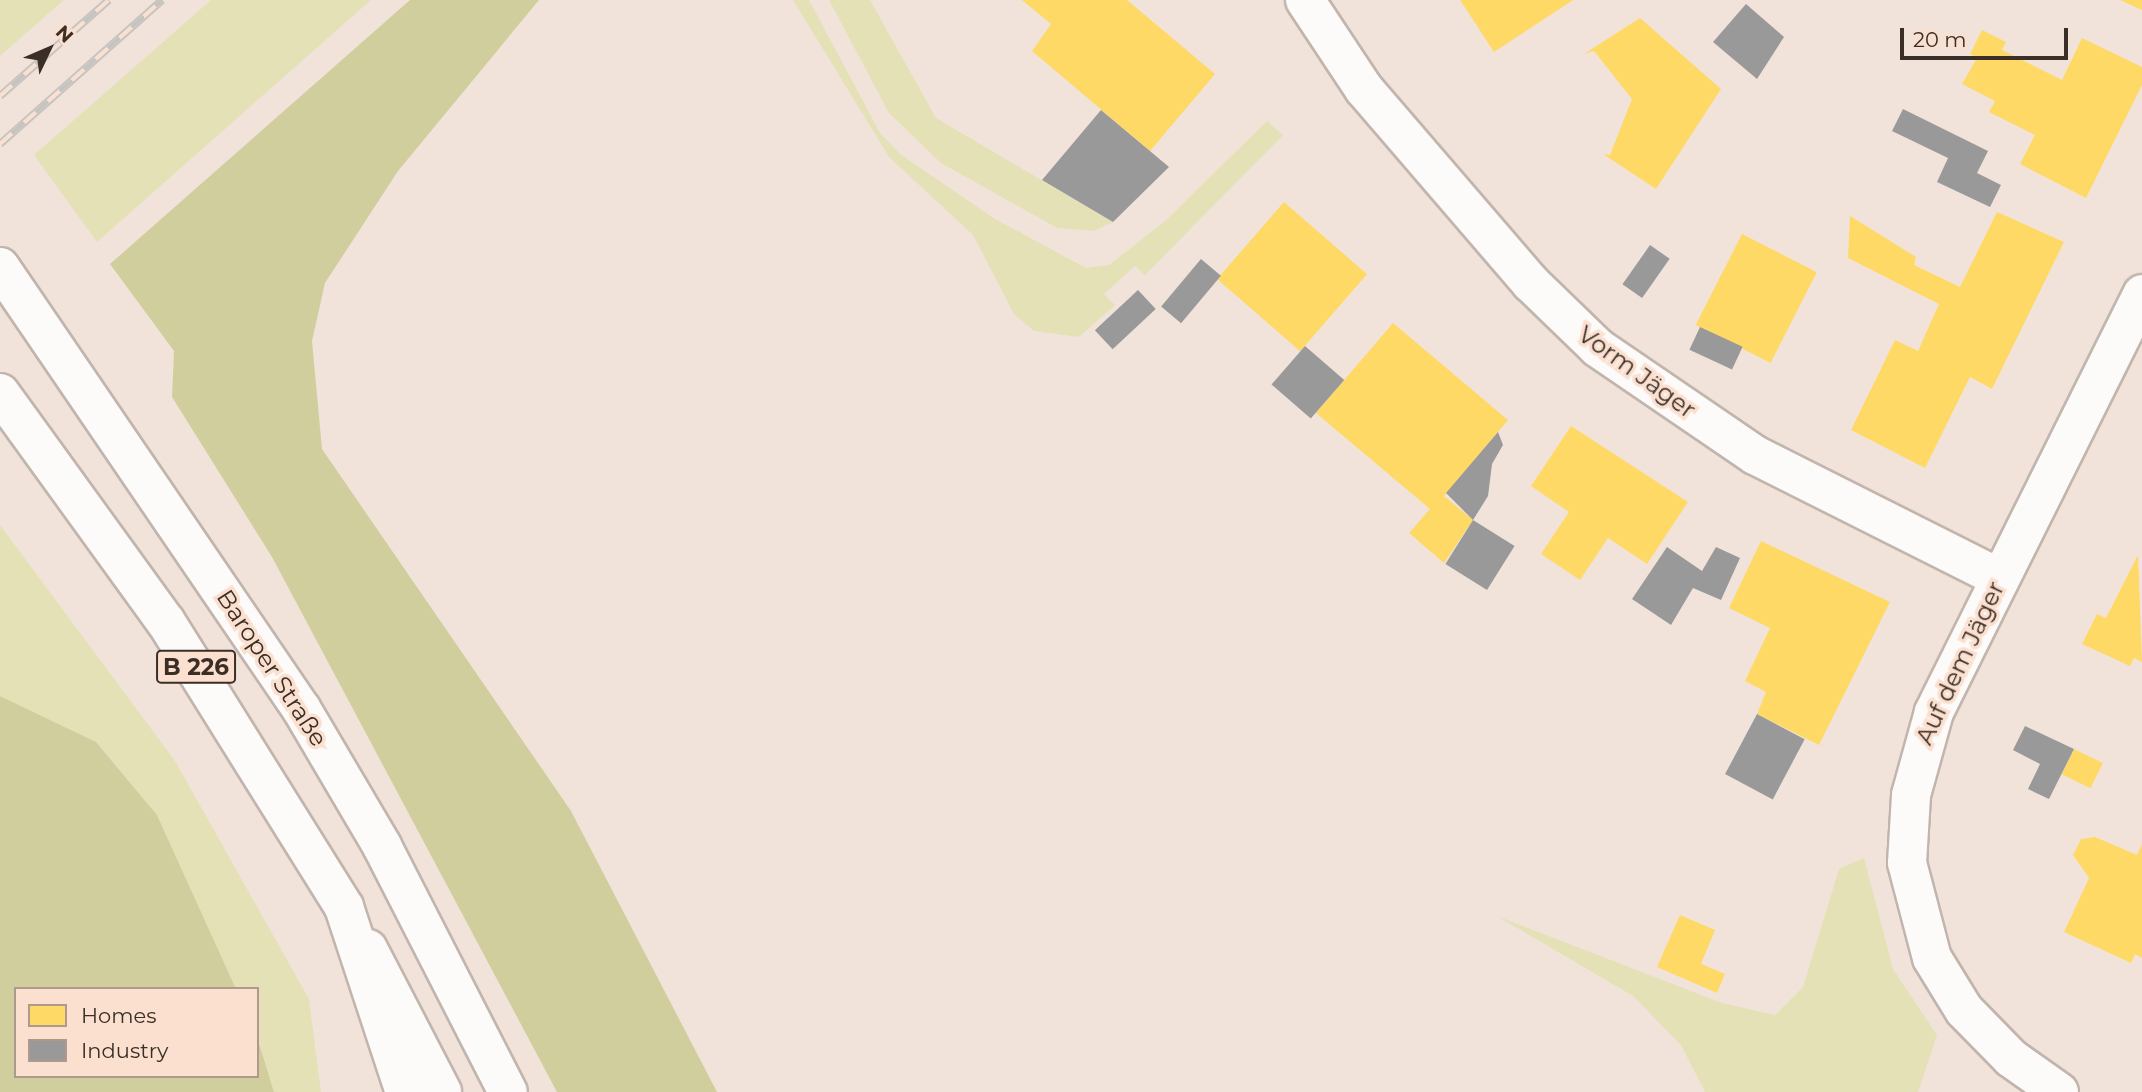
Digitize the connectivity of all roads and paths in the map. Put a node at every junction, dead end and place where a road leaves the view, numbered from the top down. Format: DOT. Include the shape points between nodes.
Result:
graph roads {
  1 [pos="1305,0"];
  2 [pos="0,267"];
  3 [pos="2142,293"];
  4 [pos="0,393"];
  5 [pos="2000,578"];
  6 [pos="344,907"];
  7 [pos="405,1092"];
  8 [pos="442,1092"];
  9 [pos="508,1092"];
  10 [pos="2059,1092"];
  1 -- 5 [label="main road, Vorm Jäger" via="1364,89 1587,340 1755,455"];
  2 -- 9 [label="main road, Baroper Straße / B 226" via="302,710 382,846"];
  3 -- 5 [label="main road, Auf dem Jäger"];
  4 -- 6 [label="main road, B 226" via="251,748"];
  5 -- 10 [label="main road, Auf dem Jäger" via="1914,765 1907,863 1932,958 1964,1010 2011,1058"];
  6 -- 7 [label="main road"];
  6 -- 8 [label="main road, B 226"];
}
